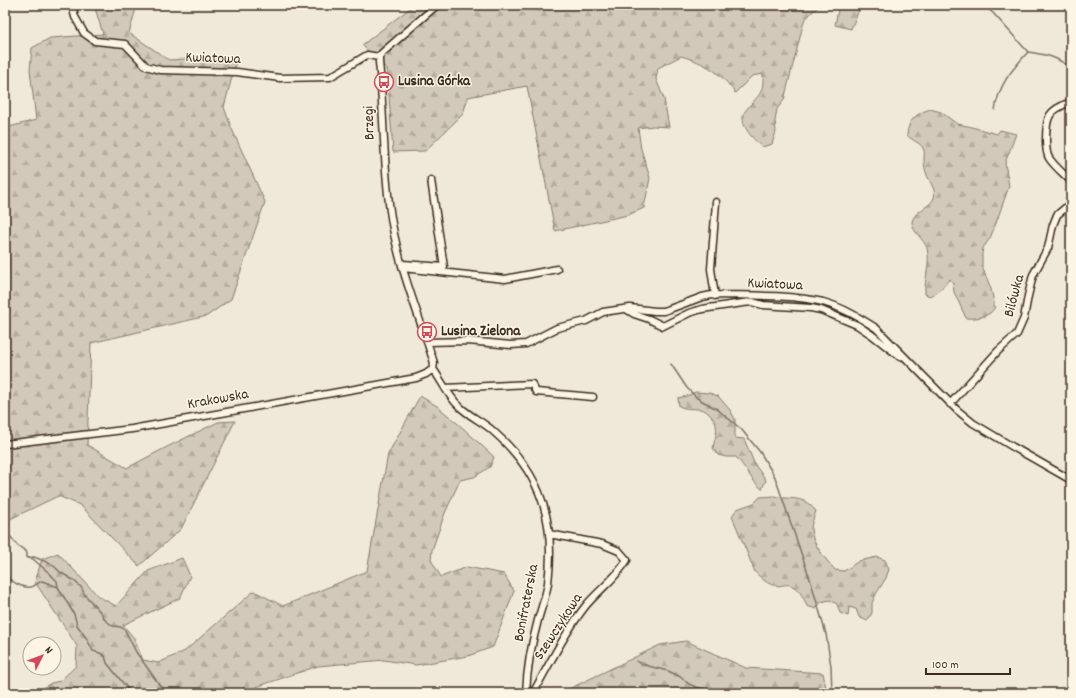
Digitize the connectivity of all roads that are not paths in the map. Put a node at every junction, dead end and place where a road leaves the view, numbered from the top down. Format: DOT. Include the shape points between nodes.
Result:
graph roads {
  1 [pos="72,5"];
  2 [pos="437,5"];
  3 [pos="379,57"];
  4 [pos="1071,102"];
  5 [pos="431,180"];
  6 [pos="1071,181"];
  7 [pos="716,202"];
  8 [pos="1071,203"];
  9 [pos="402,266"];
  10 [pos="557,269"];
  11 [pos="715,296"];
  12 [pos="626,309"];
  13 [pos="427,342"];
  14 [pos="433,369"];
  15 [pos="921,374"];
  16 [pos="445,388"];
  17 [pos="593,396"];
  18 [pos="950,404"];
  19 [pos="5,444"];
  20 [pos="1071,480"];
  21 [pos="549,534"];
  22 [pos="526,693"];
  23 [pos="534,693"];
  1 -- 3 [label="street, Kwiatowa" via="84,33 95,40 125,44 146,66 160,70 237,72 280,78 330,77 367,55"];
  2 -- 3 [label="street"];
  3 -- 9 [label="street, Brzegi" via="390,212"];
  4 -- 6 [label="street" via="1058,108 1046,123 1048,157"];
  5 -- 9 [label="street" via="444,267"];
  7 -- 11 [label="street" via="711,269"];
  8 -- 18 [label="street, Bilówka" via="1057,215 1048,248 1033,275 1024,318 1017,334"];
  9 -- 10 [label="street" via="505,278"];
  9 -- 13 [label="street, Brzegi"];
  11 -- 12 [label="street, Kwiatowa" via="702,297 664,311"];
  11 -- 15 [label="street, Kwiatowa" via="793,298 824,302 876,328"];
  12 -- 13 [label="street, Kwiatowa" via="603,312 586,321 557,328 526,344"];
  12 -- 15 [label="street" via="663,326 689,313 752,302 821,310 857,325"];
  13 -- 14 [label="street, Brzegi" via="434,363"];
  14 -- 16 [label="street, Bonifraterska"];
  14 -- 19 [label="street, Krakowska" via="416,378 132,429"];
  15 -- 18 [label="street, Kwiatowa"];
  16 -- 17 [label="street" via="532,384 536,392"];
  16 -- 21 [label="street, Bonifraterska" via="459,406 493,430 526,467 544,504"];
  18 -- 20 [label="street, Kwiatowa" via="973,423"];
  21 -- 22 [label="street, Bonifraterska" via="548,583 534,634"];
  21 -- 23 [label="street, Szewczykowa" via="602,544 619,551 627,560 580,614"];
}
